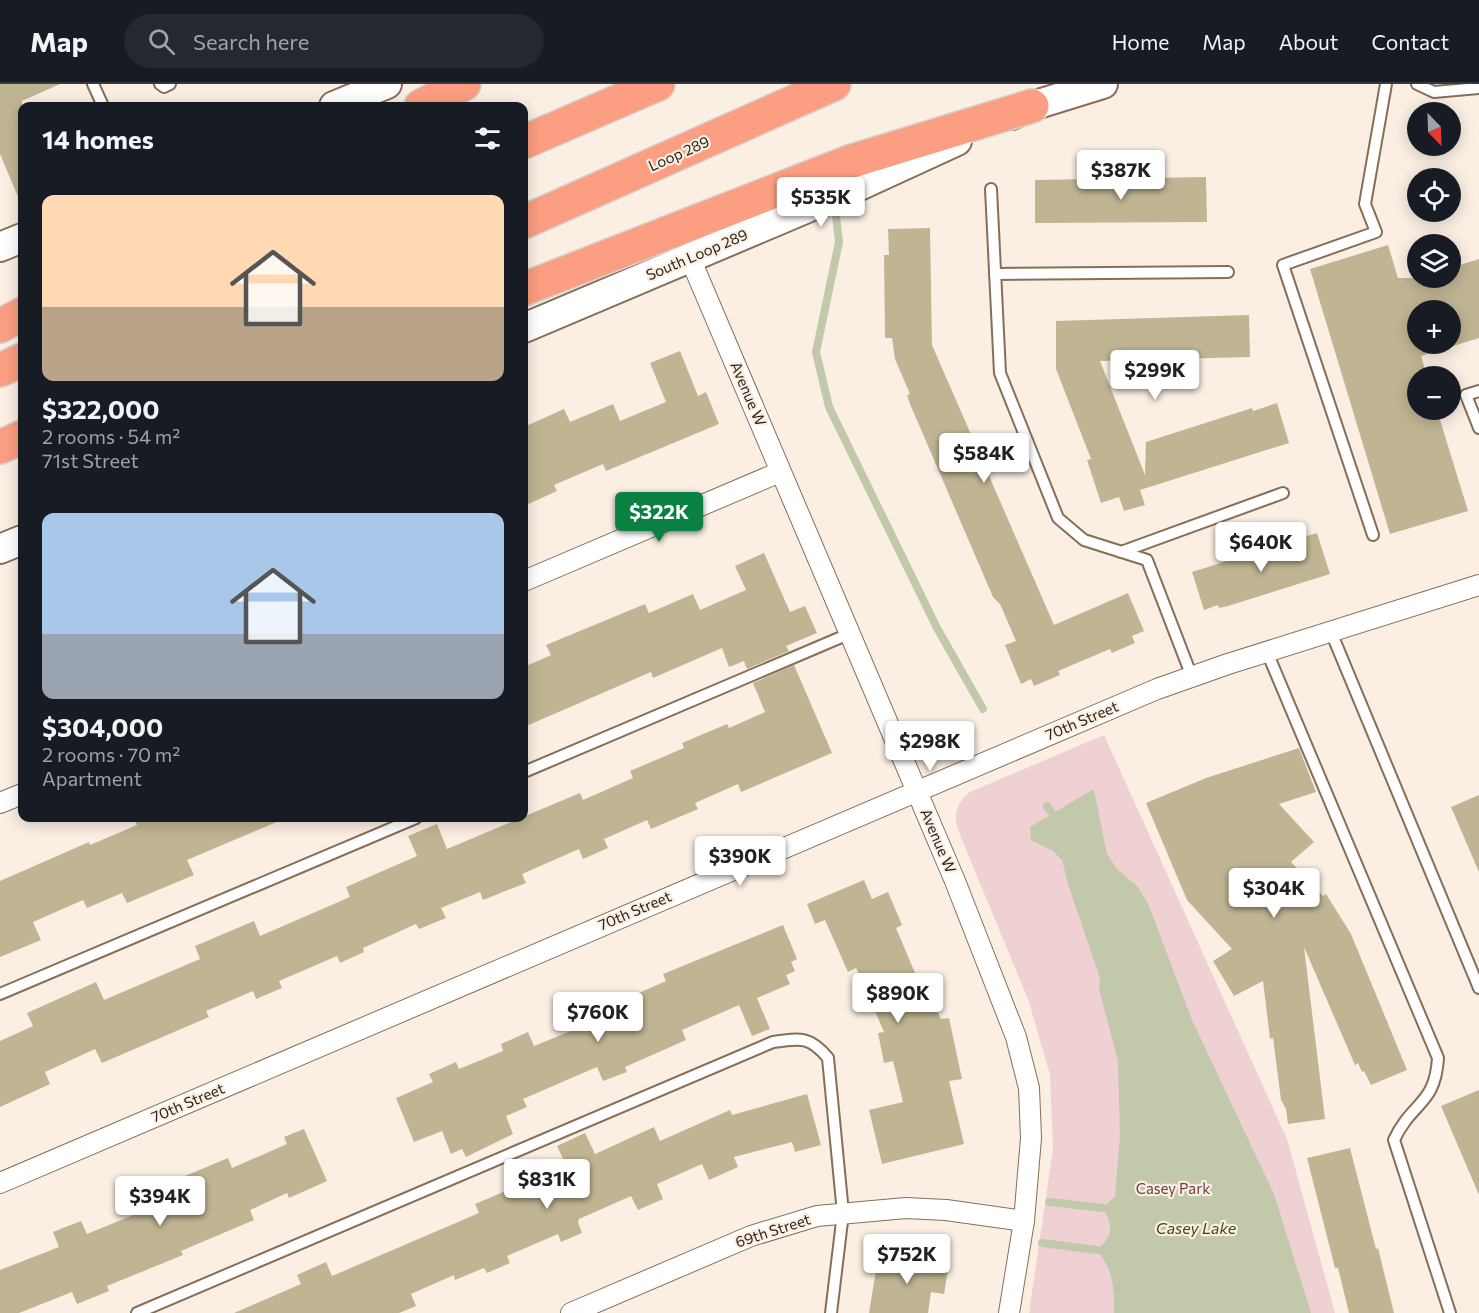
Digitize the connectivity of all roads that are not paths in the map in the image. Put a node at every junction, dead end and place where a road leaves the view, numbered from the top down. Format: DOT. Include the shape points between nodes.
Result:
graph roads {
  1 [pos="93,84"];
  2 [pos="160,84"];
  3 [pos="170,84"];
  4 [pos="464,84"];
  5 [pos="658,84"];
  6 [pos="834,84"];
  7 [pos="1103,84"];
  8 [pos="1386,84"];
  9 [pos="1417,84"];
  10 [pos="380,85"];
  11 [pos="1479,88"];
  12 [pos="101,102"];
  13 [pos="343,102"];
  14 [pos="429,102"];
  15 [pos="1032,106"];
  16 [pos="528,140"];
  17 [pos="991,189"];
  18 [pos="528,220"];
  19 [pos="18,240"];
  20 [pos="0,247"];
  21 [pos="690,258"];
  22 [pos="1228,272"];
  23 [pos="995,274"];
  24 [pos="528,287"];
  25 [pos="18,316"];
  26 [pos="0,326"];
  27 [pos="528,326"];
  28 [pos="18,362"];
  29 [pos="0,370"];
  30 [pos="1479,391"];
  31 [pos="1479,428"];
  32 [pos="18,439"];
  33 [pos="0,447"];
  34 [pos="18,450"];
  35 [pos="0,456"];
  36 [pos="780,472"];
  37 [pos="1283,494"];
  38 [pos="1373,535"];
  39 [pos="18,542"];
  40 [pos="0,549"];
  41 [pos="1121,552"];
  42 [pos="528,579"];
  43 [pos="1479,585"];
  44 [pos="1330,632"];
  45 [pos="851,633"];
  46 [pos="1267,651"];
  47 [pos="1192,677"];
  48 [pos="528,770"];
  49 [pos="917,790"];
  50 [pos="18,796"];
  51 [pos="0,803"];
  52 [pos="407,822"];
  53 [pos="1479,988"];
  54 [pos="0,994"];
  55 [pos="0,1183"];
  56 [pos="843,1213"];
  57 [pos="1024,1221"];
  58 [pos="137,1313"];
  59 [pos="570,1313"];
  60 [pos="831,1313"];
  61 [pos="1009,1313"];
  62 [pos="1450,1313"];
  1 -- 12 [label="lane"];
  2 -- 3 [label="lane"];
  4 -- 14 [label="highway"];
  5 -- 16 [label="highway"];
  6 -- 18 [label="highway, Loop 289"];
  7 -- 15 [label="main road, South Loop 289"];
  8 -- 38 [label="lane" via="1365,204 1376,232 1283,265"];
  9 -- 11 [label="lane" via="1434,92"];
  10 -- 13 [label="main road"];
  15 -- 21 [label="main road, South Loop 289"];
  15 -- 24 [label="highway" via="849,162"];
  17 -- 23 [label="lane"];
  19 -- 20 [label="main road"];
  21 -- 27 [label="main road, South Loop 289"];
  21 -- 36 [label="street, Avenue W"];
  22 -- 23 [label="lane"];
  23 -- 41 [label="lane" via="1000,373 1058,518 1084,540"];
  25 -- 26 [label="highway"];
  28 -- 29 [label="highway"];
  30 -- 31 [label="lane" via="1466,395"];
  32 -- 33 [label="highway"];
  34 -- 35 [label="highway"];
  36 -- 42 [label="street"];
  36 -- 45 [label="street, Avenue W"];
  37 -- 41 [label="lane"];
  39 -- 40 [label="main road"];
  41 -- 47 [label="lane" via="1147,560"];
  43 -- 44 [label="street, 70th Street"];
  44 -- 46 [label="street, 70th Street"];
  44 -- 53 [label="lane"];
  45 -- 48 [label="lane"];
  45 -- 49 [label="street, Avenue W"];
  46 -- 47 [label="street, 70th Street"];
  46 -- 62 [label="lane" via="1437,1058 1431,1094 1403,1121 1394,1140"];
  47 -- 49 [label="street, 70th Street"];
  49 -- 55 [label="street, 70th Street"];
  49 -- 57 [label="street, Avenue W" via="1016,1037 1029,1088"];
  50 -- 51 [label="street"];
  52 -- 54 [label="lane"];
  56 -- 57 [label="street, 69th Street" via="906,1208"];
  56 -- 58 [label="lane" via="828,1058 815,1043 797,1038 773,1042"];
  56 -- 59 [label="street, 69th Street" via="796,1221 751,1236"];
  56 -- 60 [label="lane"];
  57 -- 61 [label="street, Avenue W"];
}
